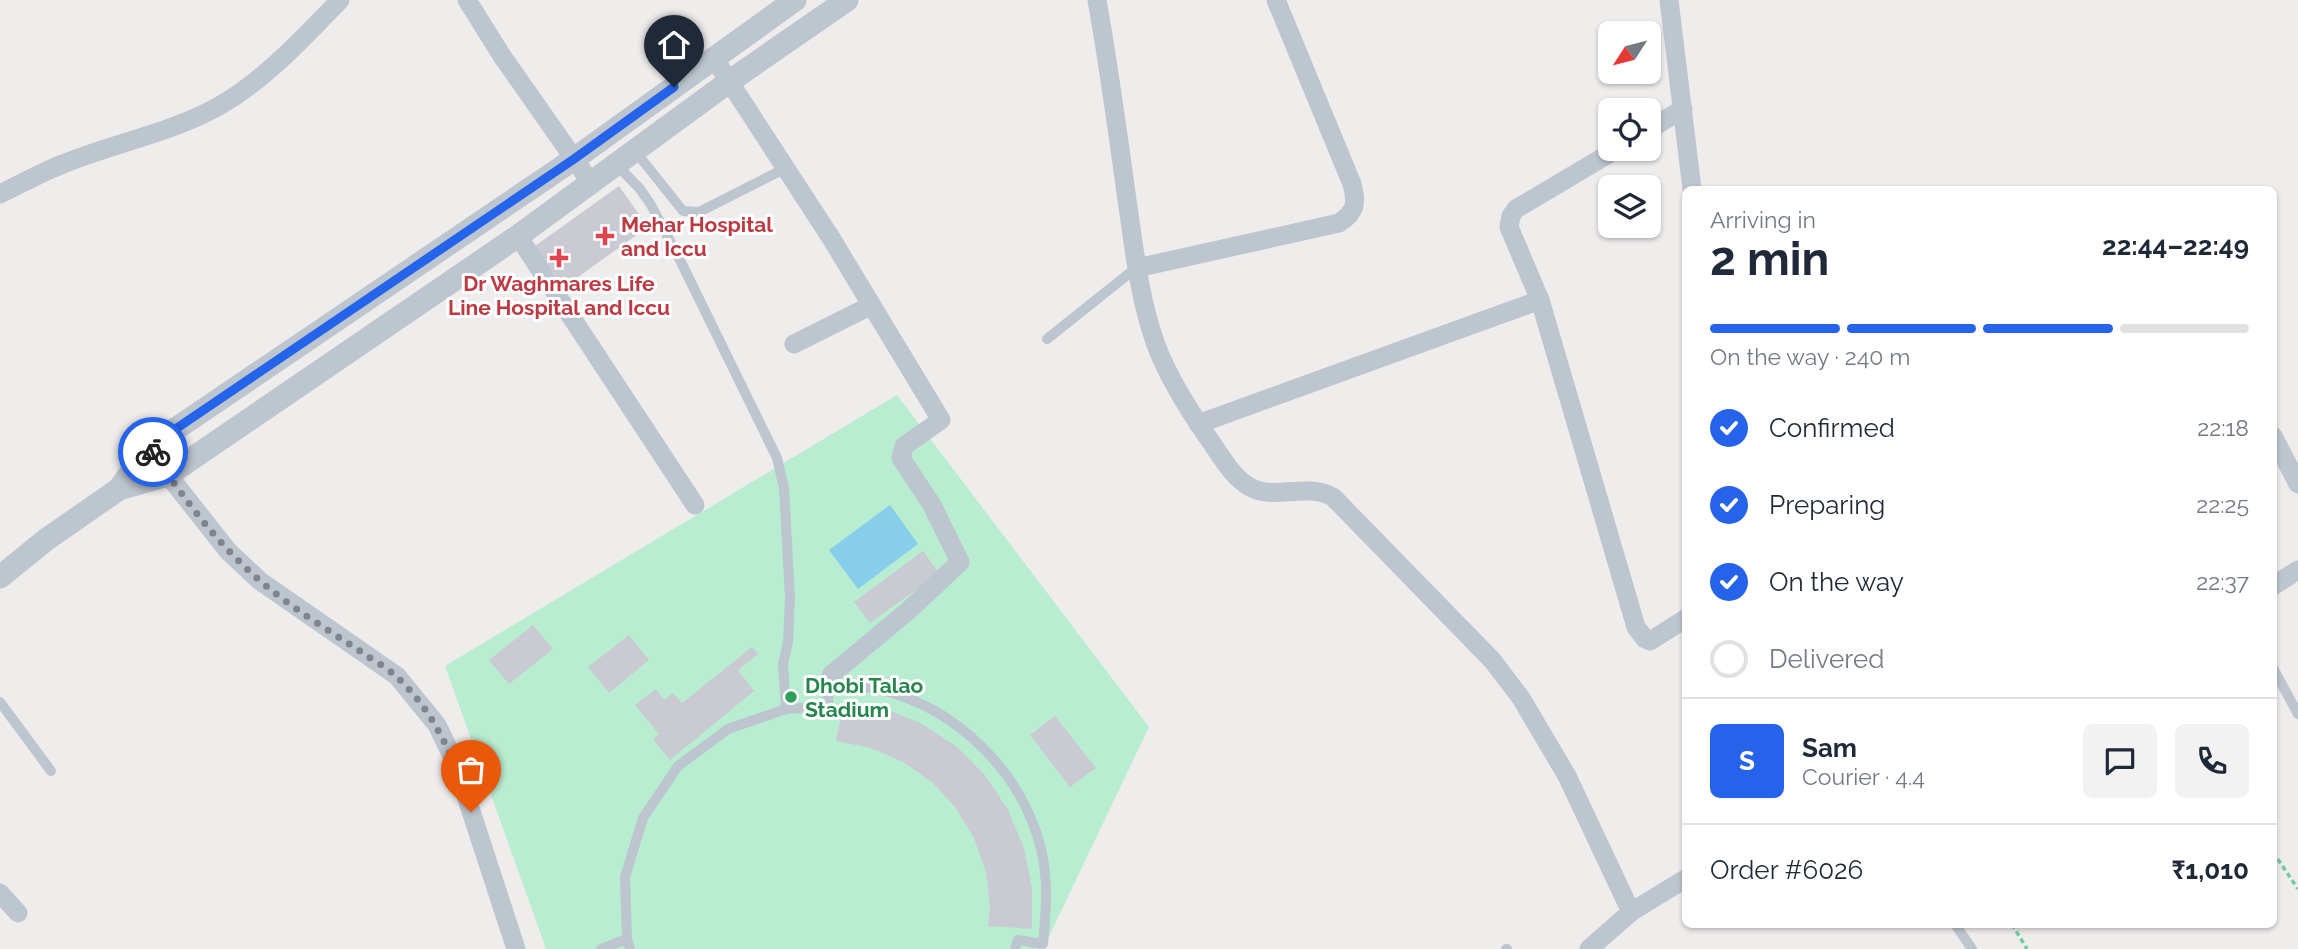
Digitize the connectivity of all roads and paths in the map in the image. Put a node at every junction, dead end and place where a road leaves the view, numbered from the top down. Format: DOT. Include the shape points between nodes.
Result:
graph roads {
  1 [pos="340,0"];
  2 [pos="467,0"];
  3 [pos="795,0"];
  4 [pos="846,0"];
  5 [pos="1097,0"];
  6 [pos="1276,0"];
  7 [pos="1669,0"];
  8 [pos="714,58"];
  9 [pos="730,81"];
  10 [pos="1683,109"];
  11 [pos="1661,122"];
  12 [pos="635,151"];
  13 [pos="574,159"];
  14 [pos="1598,160"];
  15 [pos="617,165"];
  16 [pos="786,168"];
  17 [pos="592,183"];
  18 [pos="1692,186"];
  19 [pos="0,194"];
  20 [pos="518,236"];
  21 [pos="1137,268"];
  22 [pos="1539,300"];
  23 [pos="870,306"];
  24 [pos="1047,339"];
  25 [pos="794,344"];
  26 [pos="1198,424"];
  27 [pos="2277,444"];
  28 [pos="149,447"];
  29 [pos="168,475"];
  30 [pos="2298,484"];
  31 [pos="119,489"];
  32 [pos="695,505"];
  33 [pos="2298,570"];
  34 [pos="0,577"];
  35 [pos="2277,583"];
  36 [pos="1682,621"];
  37 [pos="2277,675"];
  38 [pos="829,684"];
  39 [pos="0,702"];
  40 [pos="786,709"];
  41 [pos="2298,714"];
  42 [pos="51,771"];
  43 [pos="2277,858"];
  44 [pos="1682,881"];
  45 [pos="2298,889"];
  46 [pos="0,892"];
  47 [pos="1631,912"];
  48 [pos="18,913"];
  49 [pos="1958,928"];
  50 [pos="2014,928"];
  51 [pos="629,944"];
  52 [pos="516,949"];
  53 [pos="601,949"];
  54 [pos="1015,949"];
  55 [pos="1589,949"];
  56 [pos="1972,949"];
  57 [pos="2027,949"];
  1 -- 19 [label="street" via="266,72 218,106 63,164"];
  2 -- 13 [label="street"];
  3 -- 8 [label="street"];
  4 -- 9 [label="street"];
  5 -- 21 [label="street"];
  6 -- 21 [label="street" via="1352,184 1355,209 1339,223"];
  7 -- 10 [label="street"];
  8 -- 9 [label="street"];
  8 -- 13 [label="street"];
  9 -- 12 [label="street"];
  9 -- 16 [label="street"];
  10 -- 11 [label="street"];
  10 -- 18 [label="street"];
  12 -- 15 [label="street"];
  12 -- 16 [label="lane" via="683,211 699,212"];
  13 -- 17 [label="street"];
  13 -- 28 [label="street"];
  14 -- 22 [label="street" via="1511,216 1509,227"];
  15 -- 17 [label="street"];
  15 -- 40 [label="lane" via="651,205 777,458 784,488 790,598 783,664"];
  16 -- 23 [label="street"];
  17 -- 20 [label="street"];
  20 -- 29 [label="street"];
  20 -- 32 [label="street"];
  21 -- 24 [label="lane"];
  21 -- 26 [label="street" via="1161,358"];
  22 -- 26 [label="street"];
  22 -- 36 [label="street" via="1636,627 1650,641"];
  23 -- 25 [label="street"];
  23 -- 38 [label="street" via="941,420 904,446 901,458 932,505 960,562 831,675"];
  26 -- 47 [label="street" via="1230,469 1256,491 1322,491 1333,496 1492,660 1521,698 1567,776"];
  27 -- 30 [label="street"];
  28 -- 29 [label="street"];
  28 -- 31 [label="street"];
  29 -- 31 [label="street"];
  29 -- 52 [label="street" via="228,551 260,581 397,676 437,725 455,762"];
  31 -- 34 [label="street"];
  33 -- 35 [label="street"];
  37 -- 41 [label="lane"];
  38 -- 40 [label="lane" via="828,706"];
  38 -- 54 [label="lane" via="877,689 922,705 964,730 998,763 1024,803 1041,849 1047,897 1043,944 1018,940"];
  39 -- 42 [label="lane"];
  40 -- 51 [label="lane" via="728,729 678,766 643,818 625,877"];
  43 -- 45 [label="path"];
  44 -- 47 [label="street"];
  46 -- 48 [label="street"];
  47 -- 55 [label="street"];
  49 -- 56 [label="lane"];
  50 -- 57 [label="path"];
  51 -- 53 [label="lane"];
}
